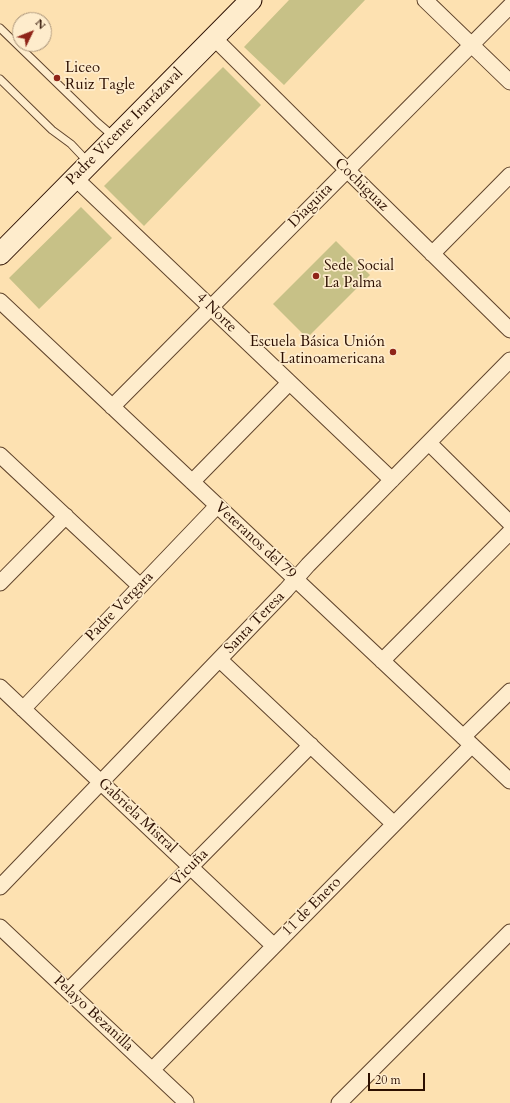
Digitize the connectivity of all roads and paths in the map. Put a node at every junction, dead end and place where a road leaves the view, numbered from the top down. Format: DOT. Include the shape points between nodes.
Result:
graph roads {
  1 [pos="251,0"];
  2 [pos="425,0"];
  3 [pos="510,6"];
  4 [pos="0,28"];
  5 [pos="214,38"];
  6 [pos="472,45"];
  7 [pos="0,79"];
  8 [pos="510,82"];
  9 [pos="114,138"];
  10 [pos="82,170"];
  11 [pos="347,170"];
  12 [pos="510,175"];
  13 [pos="0,254"];
  14 [pos="432,254"];
  15 [pos="0,301"];
  16 [pos="210,308"];
  17 [pos="510,330"];
  18 [pos="510,360"];
  19 [pos="289,383"];
  20 [pos="112,407"];
  21 [pos="429,443"];
  22 [pos="0,455"];
  23 [pos="392,480"];
  24 [pos="192,482"];
  25 [pos="217,506"];
  26 [pos="66,516"];
  27 [pos="510,523"];
  28 [pos="510,532"];
  29 [pos="295,579"];
  30 [pos="0,584"];
  31 [pos="140,586"];
  32 [pos="220,660"];
  33 [pos="382,661"];
  34 [pos="0,687"];
  35 [pos="510,691"];
  36 [pos="23,709"];
  37 [pos="468,741"];
  38 [pos="310,745"];
  39 [pos="510,781"];
  40 [pos="101,782"];
  41 [pos="394,824"];
  42 [pos="191,867"];
  43 [pos="0,887"];
  44 [pos="0,927"];
  45 [pos="510,932"];
  46 [pos="274,946"];
  47 [pos="68,991"];
  48 [pos="152,1070"];
  49 [pos="186,1102"];
  50 [pos="339,1103"];
  1 -- 5 [label="street, Padre Vicente Irarrázaval"];
  2 -- 6 [label="street"];
  3 -- 6 [label="street, Diaguita"];
  4 -- 9 [label="lane"];
  5 -- 9 [label="street, Padre Vicente Irarrázaval"];
  5 -- 11 [label="street, Cochiguaz"];
  6 -- 8 [label="street"];
  6 -- 11 [label="street, Diaguita"];
  7 -- 10 [label="lane" via="70,144"];
  9 -- 10 [label="street, Padre Vicente Irarrázaval"];
  10 -- 13 [label="street, Padre Vicente Irarrázaval"];
  10 -- 16 [label="street, 4 Norte"];
  11 -- 14 [label="street, Cochiguaz"];
  11 -- 16 [label="street, Diaguita"];
  12 -- 14 [label="street"];
  14 -- 17 [label="street, Cochiguaz"];
  15 -- 20 [label="street, Veteranos del 79"];
  16 -- 19 [label="street, 4 Norte"];
  16 -- 20 [label="street, Diaguita"];
  18 -- 21 [label="street, Santa Teresa"];
  19 -- 23 [label="street, 4 Norte"];
  19 -- 24 [label="street"];
  20 -- 24 [label="street, Veteranos del 79"];
  21 -- 23 [label="street, Santa Teresa"];
  21 -- 27 [label="street"];
  22 -- 26 [label="street"];
  23 -- 29 [label="street, Santa Teresa"];
  24 -- 25 [label="street, Veteranos del 79"];
  25 -- 29 [label="street, Veteranos del 79"];
  25 -- 31 [label="street, Padre Vergara"];
  26 -- 30 [label="street"];
  26 -- 31 [label="street"];
  28 -- 33 [label="street"];
  29 -- 32 [label="street, Santa Teresa"];
  29 -- 33 [label="street, Veteranos del 79"];
  31 -- 36 [label="street, Padre Vergara"];
  32 -- 38 [label="street"];
  32 -- 40 [label="street, Santa Teresa"];
  33 -- 37 [label="street, Veteranos del 79"];
  34 -- 36 [label="street, Gabriela Mistral"];
  35 -- 37 [label="street, 11 de Enero"];
  36 -- 40 [label="street, Gabriela Mistral"];
  37 -- 39 [label="street, Veteranos del 79"];
  37 -- 41 [label="street, 11 de Enero"];
  38 -- 41 [label="street"];
  38 -- 42 [label="street, Vicuña"];
  40 -- 42 [label="street, Gabriela Mistral"];
  40 -- 43 [label="street, Santa Teresa"];
  41 -- 46 [label="street, 11 de Enero"];
  42 -- 46 [label="street, Gabriela Mistral"];
  42 -- 47 [label="street, Vicuña"];
  44 -- 47 [label="street, Pelayo Bezanilla"];
  45 -- 50 [label="street"];
  46 -- 48 [label="street, 11 de Enero"];
  47 -- 48 [label="street, Pelayo Bezanilla"];
  48 -- 49 [label="street, Pelayo Bezanilla"];
}
